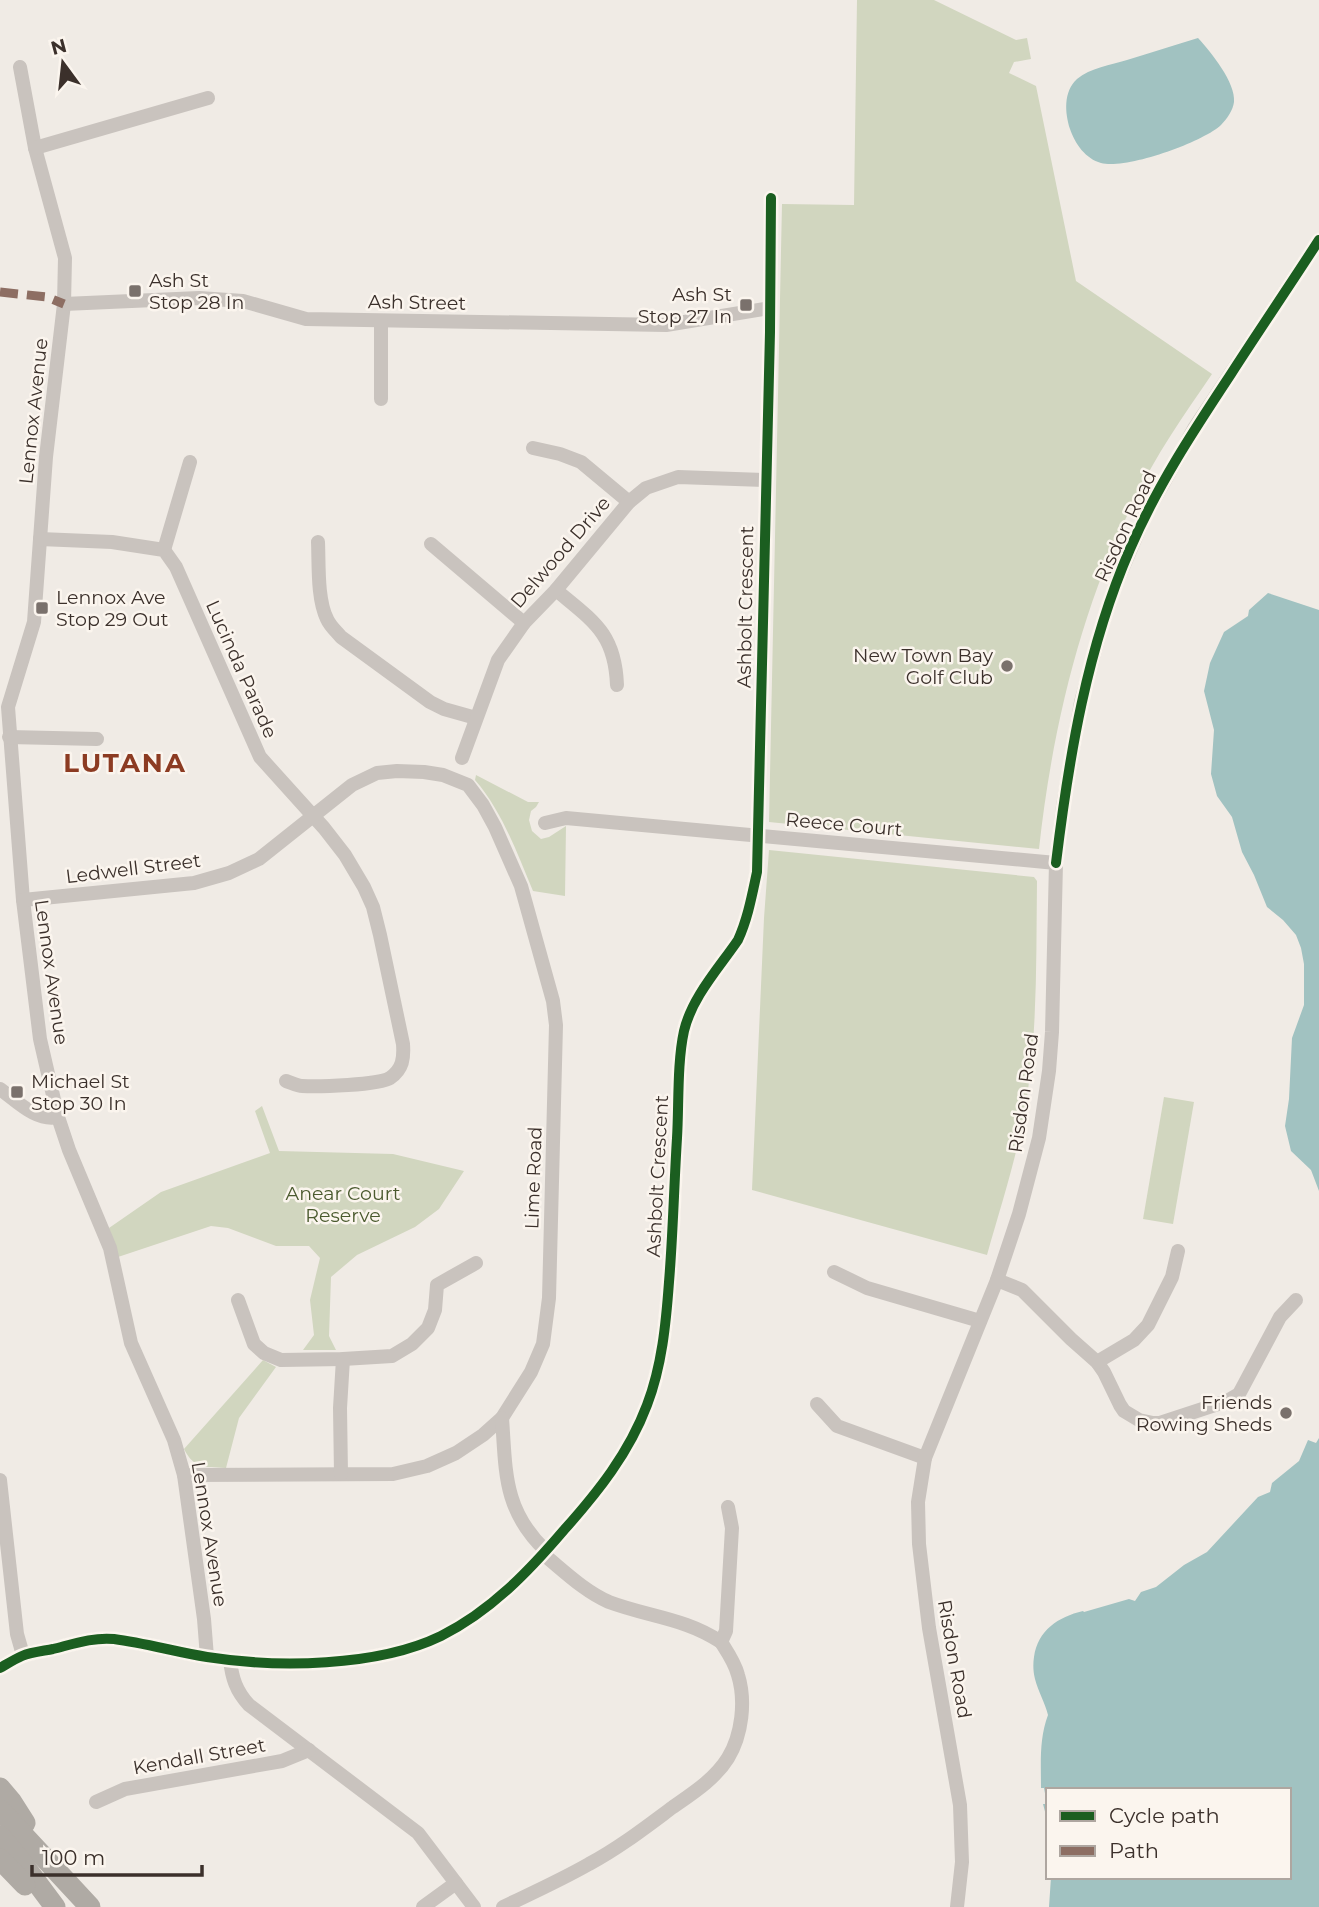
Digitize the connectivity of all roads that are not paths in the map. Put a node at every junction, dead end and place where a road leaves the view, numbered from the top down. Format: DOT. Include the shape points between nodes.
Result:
graph roads {
  1 [pos="20,67"];
  2 [pos="208,98"];
  3 [pos="35,148"];
  4 [pos="771,198"];
  5 [pos="1319,240"];
  6 [pos="64,304"];
  7 [pos="770,308"];
  8 [pos="381,321"];
  9 [pos="381,400"];
  10 [pos="533,448"];
  11 [pos="190,462"];
  12 [pos="765,480"];
  13 [pos="629,502"];
  14 [pos="40,540"];
  15 [pos="318,542"];
  16 [pos="431,544"];
  17 [pos="164,550"];
  18 [pos="556,590"];
  19 [pos="524,623"];
  20 [pos="617,685"];
  21 [pos="476,718"];
  22 [pos="9,737"];
  23 [pos="97,739"];
  24 [pos="462,758"];
  25 [pos="312,816"];
  26 [pos="545,823"];
  27 [pos="758,835"];
  28 [pos="1056,863"];
  29 [pos="23,900"];
  30 [pos="286,1081"];
  31 [pos="0,1089"];
  32 [pos="58,1117"];
  33 [pos="1178,1251"];
  34 [pos="476,1263"];
  35 [pos="834,1272"];
  36 [pos="997,1280"];
  37 [pos="238,1300"];
  38 [pos="1296,1300"];
  39 [pos="980,1321"];
  40 [pos="343,1359"];
  41 [pos="1097,1362"];
  42 [pos="817,1404"];
  43 [pos="502,1418"];
  44 [pos="925,1458"];
  45 [pos="341,1474"];
  46 [pos="184,1475"];
  47 [pos="0,1480"];
  48 [pos="728,1507"];
  49 [pos="544,1553"];
  50 [pos="721,1642"];
  51 [pos="23,1656"];
  52 [pos="207,1657"];
  53 [pos="230,1660"];
  54 [pos="0,1668"];
  55 [pos="309,1750"];
  56 [pos="0,1788"];
  57 [pos="96,1802"];
  58 [pos="0,1810"];
  59 [pos="0,1836"];
  60 [pos="0,1859"];
  61 [pos="51,1867"];
  62 [pos="456,1882"];
  63 [pos="46,1907"];
  64 [pos="55,1907"];
  65 [pos="90,1907"];
  66 [pos="423,1907"];
  67 [pos="474,1907"];
  68 [pos="503,1907"];
  69 [pos="957,1907"];
  1 -- 3 [label="street, Lennox Avenue"];
  2 -- 3 [label="street"];
  3 -- 6 [label="street, Lennox Avenue" via="65,258"];
  4 -- 7 [label="street, Ashbolt Crescent"];
  5 -- 28 [label="street, Risdon Road" via="1195,427 1129,550 1081,702"];
  6 -- 8 [label="street, Ash Street" via="199,298 243,301 306,319"];
  6 -- 14 [label="street, Lennox Avenue"];
  7 -- 8 [label="street, Ash Street" via="666,325"];
  7 -- 12 [label="street, Ashbolt Crescent"];
  8 -- 9 [label="street"];
  10 -- 13 [label="street" via="581,462"];
  11 -- 17 [label="street"];
  12 -- 13 [label="street, Delwood Drive" via="678,478 646,488"];
  12 -- 27 [label="street, Ashbolt Crescent"];
  13 -- 18 [label="street, Delwood Drive"];
  14 -- 17 [label="street" via="112,542"];
  14 -- 22 [label="street, Lennox Avenue" via="34,622 8,707"];
  15 -- 21 [label="street" via="322,603 331,626 418,695"];
  16 -- 19 [label="street"];
  17 -- 25 [label="street, Lucinda Parade" via="176,567 260,757"];
  18 -- 19 [label="street, Delwood Drive"];
  18 -- 20 [label="street" via="601,629 612,650"];
  19 -- 21 [label="street, Delwood Drive" via="498,660"];
  21 -- 24 [label="street, Delwood Drive"];
  22 -- 23 [label="street"];
  22 -- 29 [label="street, Lennox Avenue"];
  25 -- 29 [label="street, Ledwell Street" via="259,859 229,873 194,883"];
  25 -- 30 [label="street, Lucinda Parade" via="345,855 373,907 404,1059 389,1079 377,1082 299,1086"];
  25 -- 43 [label="street, Lime Road" via="376,773 424,772 456,779 468,785 484,805 521,886 556,1025 549,1298 542,1343 531,1372"];
  26 -- 27 [label="street, Reece Court" via="566,818"];
  27 -- 28 [label="street, Reece Court"];
  27 -- 49 [label="street, Ashbolt Crescent" via="757,872 742,931 698,998 684,1030 666,1324 656,1378 616,1465"];
  28 -- 36 [label="street, Risdon Road" via="1049,1071 1039,1138"];
  29 -- 32 [label="street, Lennox Avenue" via="40,1039"];
  31 -- 32 [label="street" via="40,1117"];
  32 -- 46 [label="street, Lennox Avenue" via="110,1248 131,1343 174,1440"];
  33 -- 41 [label="street" via="1172,1277 1148,1325 1134,1340"];
  34 -- 40 [label="street" via="437,1285 428,1328 412,1345 392,1356"];
  35 -- 39 [label="street" via="867,1288"];
  36 -- 39 [label="street, Risdon Road"];
  36 -- 41 [label="street" via="1022,1290"];
  37 -- 40 [label="street" via="254,1344 264,1353 281,1360"];
  38 -- 41 [label="street" via="1280,1317 1239,1394 1160,1423 1139,1420 1124,1411"];
  39 -- 44 [label="street, Risdon Road"];
  40 -- 45 [label="street"];
  42 -- 44 [label="street" via="837,1426"];
  43 -- 45 [label="street, Lime Road" via="456,1453 427,1466 393,1474"];
  43 -- 49 [label="street" via="509,1493 519,1519"];
  44 -- 69 [label="street, Risdon Road" via="918,1502 919,1544 960,1805 962,1862"];
  45 -- 46 [label="street, Lime Road"];
  46 -- 52 [label="street, Lennox Avenue"];
  47 -- 51 [label="street"];
  48 -- 50 [label="street" via="732,1528 726,1631"];
  49 -- 50 [label="street" via="576,1582 608,1601 680,1621"];
  49 -- 53 [label="street, Ashbolt Crescent" via="491,1604 419,1645 342,1661"];
  50 -- 68 [label="street" via="739,1677 741,1723 732,1751 718,1772 624,1843"];
  51 -- 52 [label="street, Ashbolt Crescent" via="92,1639 114,1639"];
  51 -- 54 [label="street, Ashbolt Crescent"];
  52 -- 53 [label="street, Ashbolt Crescent"];
  53 -- 55 [label="street" via="231,1675 249,1705"];
  55 -- 57 [label="street, Kendall Street" via="282,1760 125,1788"];
  55 -- 62 [label="street" via="418,1833"];
  56 -- 61 [label="highway"];
  58 -- 61 [label="highway"];
  59 -- 64 [label="highway"];
  60 -- 63 [label="highway"];
  61 -- 65 [label="highway"];
  62 -- 66 [label="street"];
  62 -- 67 [label="street"];
}
